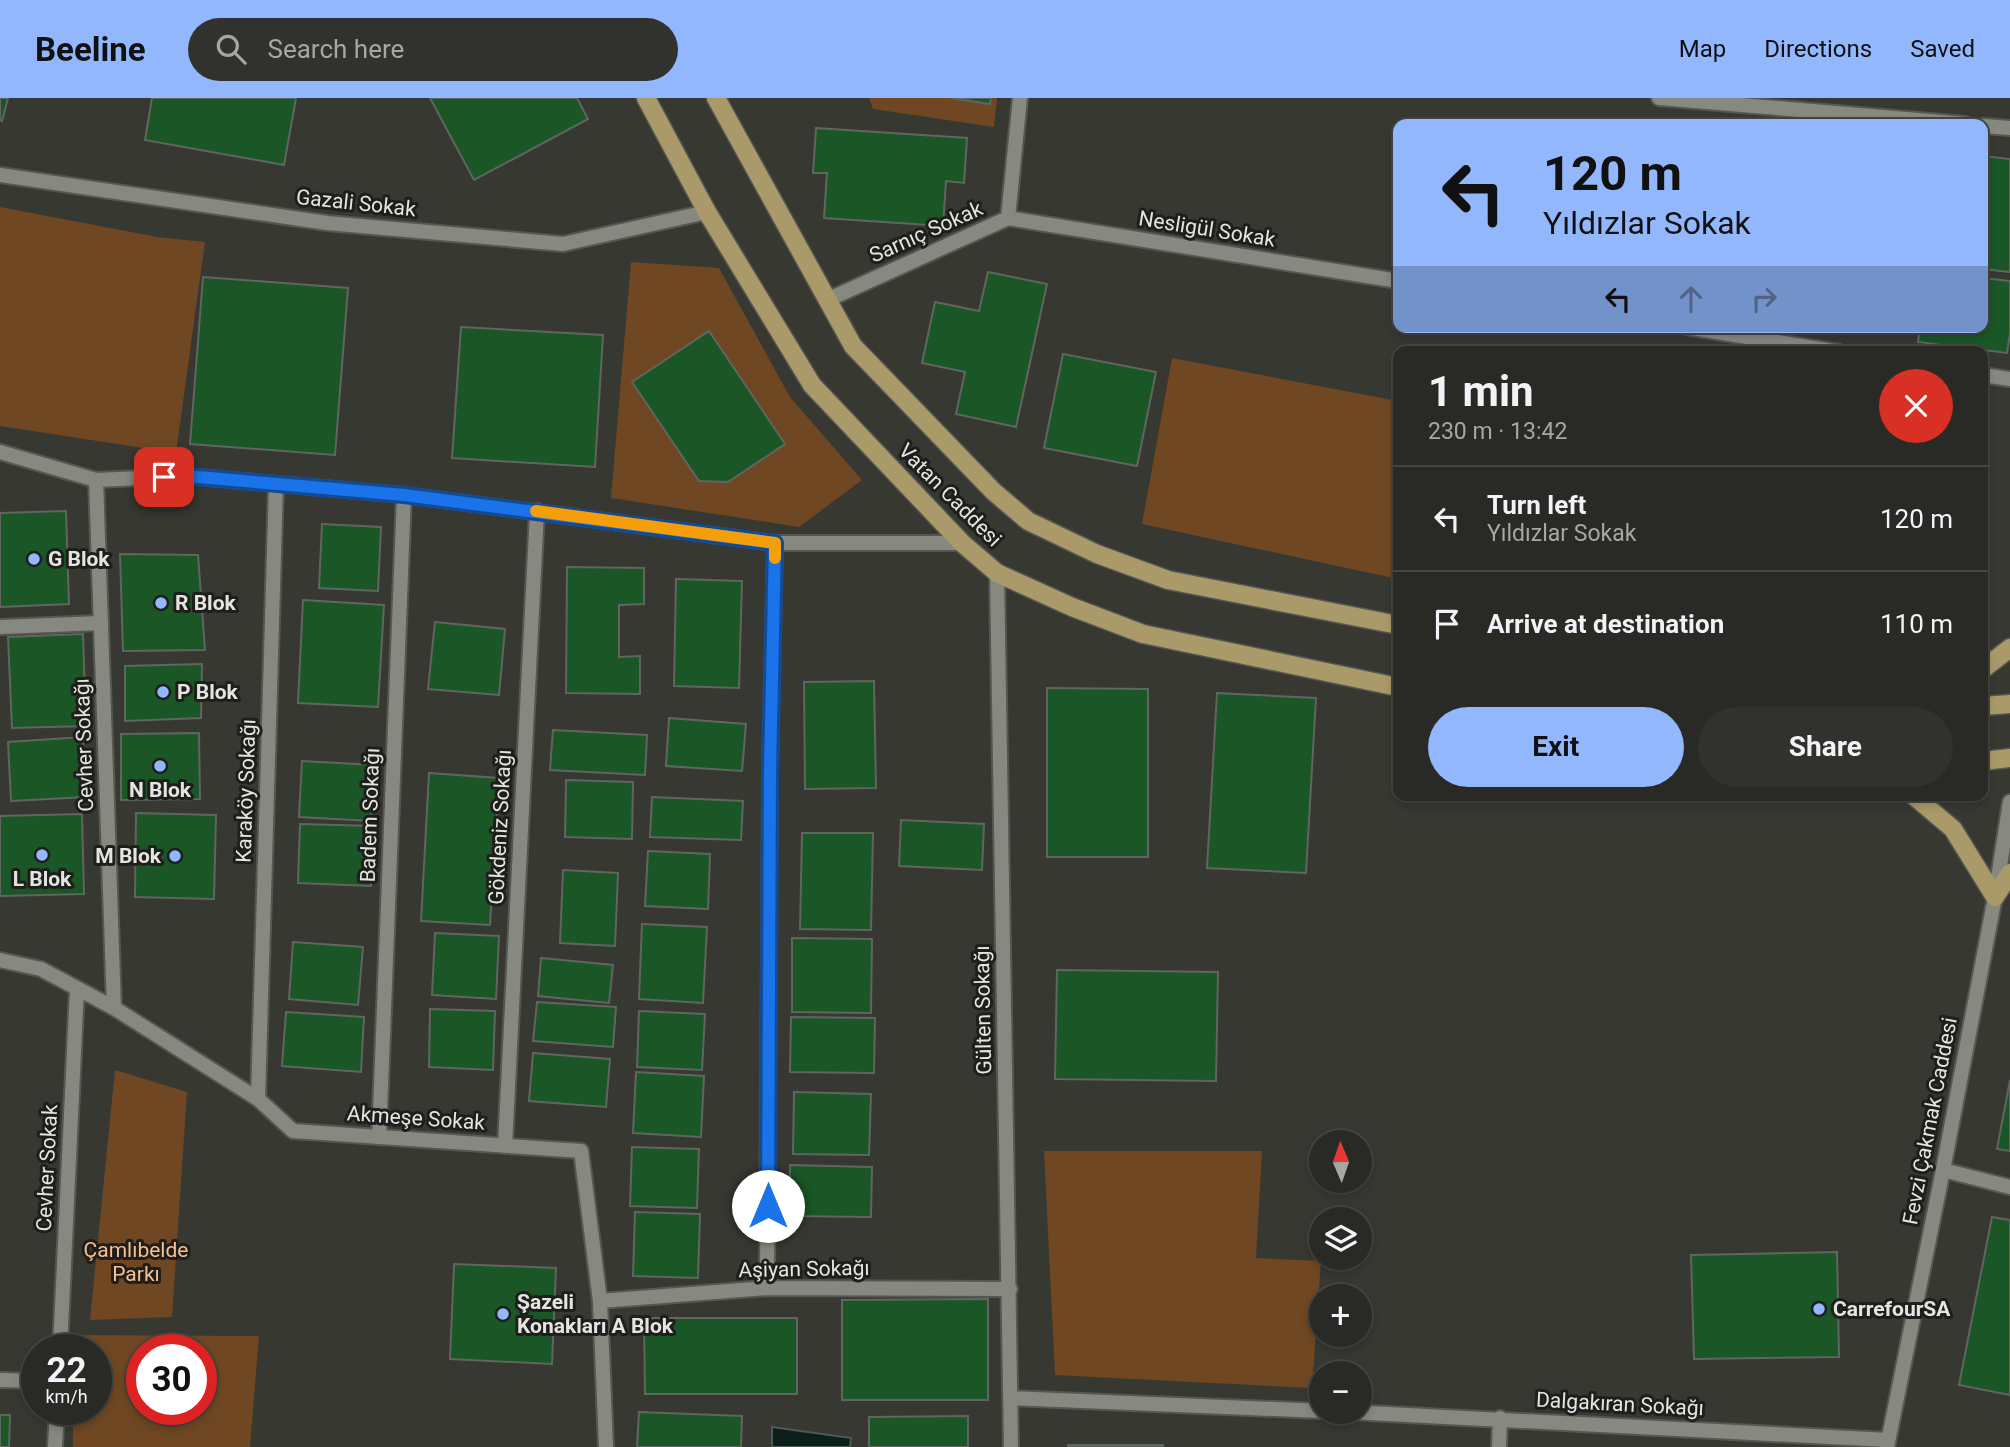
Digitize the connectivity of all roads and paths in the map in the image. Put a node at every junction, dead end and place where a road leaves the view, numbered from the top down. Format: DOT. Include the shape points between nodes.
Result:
graph roads {
  1 [pos="646,98"];
  2 [pos="716,98"];
  3 [pos="1020,98"];
  4 [pos="1659,98"];
  5 [pos="1761,103"];
  6 [pos="1916,119"];
  7 [pos="1988,126"];
  8 [pos="2010,128"];
  9 [pos="0,176"];
  10 [pos="707,212"];
  11 [pos="1008,218"];
  12 [pos="1393,280"];
  13 [pos="827,300"];
  14 [pos="1723,333"];
  15 [pos="1802,346"];
  16 [pos="1988,376"];
  17 [pos="2010,379"];
  18 [pos="0,452"];
  19 [pos="96,480"];
  20 [pos="276,484"];
  21 [pos="404,495"];
  22 [pos="537,511"];
  23 [pos="775,543"];
  24 [pos="962,543"];
  25 [pos="997,573"];
  26 [pos="101,623"];
  27 [pos="1393,624"];
  28 [pos="0,627"];
  29 [pos="2010,648"];
  30 [pos="1988,665"];
  31 [pos="1393,687"];
  32 [pos="2010,704"];
  33 [pos="1988,706"];
  34 [pos="2010,758"];
  35 [pos="1988,760"];
  36 [pos="1920,801"];
  37 [pos="2010,802"];
  38 [pos="2010,873"];
  39 [pos="1995,897"];
  40 [pos="0,960"];
  41 [pos="77,988"];
  42 [pos="114,1008"];
  43 [pos="258,1099"];
  44 [pos="379,1137"];
  45 [pos="505,1146"];
  46 [pos="1943,1170"];
  47 [pos="2010,1187"];
  48 [pos="767,1288"];
  49 [pos="1010,1289"];
  50 [pos="600,1301"];
  51 [pos="61,1334"];
  52 [pos="0,1380"];
  53 [pos="21,1381"];
  54 [pos="1011,1398"];
  55 [pos="1309,1410"];
  56 [pos="1372,1413"];
  57 [pos="1500,1419"];
  58 [pos="56,1425"];
  59 [pos="1887,1444"];
  60 [pos="55,1447"];
  61 [pos="606,1447"];
  62 [pos="1011,1447"];
  63 [pos="1499,1447"];
  1 -- 10 [label="main road, Vatan Caddesi"];
  2 -- 13 [label="main road, Vatan Caddesi"];
  3 -- 11 [label="street, Sarnıç Sokak"];
  4 -- 5 [label="street"];
  5 -- 6 [label="street"];
  7 -- 8 [label="street"];
  9 -- 10 [label="street, Gazali Sokak" via="327,223 563,244"];
  10 -- 24 [label="main road, Vatan Caddesi" via="811,385"];
  11 -- 12 [label="street, Nesligül Sokak"];
  11 -- 13 [label="street, Sarnıç Sokak"];
  13 -- 27 [label="main road, Vatan Caddesi" via="853,346 993,491 1028,521 1097,554 1168,580"];
  14 -- 15 [label="street"];
  16 -- 17 [label="street"];
  18 -- 19 [label="street"];
  19 -- 20 [label="street" via="186,476"];
  19 -- 26 [label="street, Cevher Sokağı"];
  20 -- 21 [label="street"];
  20 -- 43 [label="street, Karaköy Sokağı"];
  21 -- 22 [label="street"];
  21 -- 44 [label="street, Badem Sokağı"];
  22 -- 23 [label="street"];
  22 -- 45 [label="street, Gökdeniz Sokağı"];
  23 -- 24 [label="street"];
  23 -- 48 [label="street"];
  24 -- 25 [label="main road, Vatan Caddesi"];
  25 -- 31 [label="main road, Vatan Caddesi" via="1143,634"];
  25 -- 49 [label="street, Gülten Sokağı"];
  26 -- 28 [label="street"];
  26 -- 42 [label="street, Cevher Sokağı"];
  29 -- 30 [label="main road"];
  32 -- 33 [label="main road"];
  34 -- 35 [label="main road"];
  36 -- 39 [label="main road" via="1953,829"];
  37 -- 39 [label="street, Fevzi Çakmak Caddesi"];
  38 -- 39 [label="main road"];
  39 -- 46 [label="street, Fevzi Çakmak Caddesi"];
  40 -- 41 [label="street, Akmeşe Sokak" via="41,969"];
  41 -- 42 [label="street, Akmeşe Sokak"];
  41 -- 51 [label="street, Cevher Sokak"];
  42 -- 43 [label="street, Akmeşe Sokak"];
  43 -- 44 [label="street, Akmeşe Sokak" via="293,1130"];
  44 -- 45 [label="street, Akmeşe Sokak"];
  45 -- 50 [label="street, Akmeşe Sokak" via="581,1151"];
  46 -- 47 [label="street"];
  46 -- 59 [label="street, Fevzi Çakmak Caddesi"];
  48 -- 49 [label="street, Aşiyan Sokağı"];
  48 -- 50 [label="street, Aşiyan Sokağı"];
  49 -- 54 [label="street, Gülten Sokağı"];
  50 -- 61 [label="street, Akmeşe Sokak"];
  52 -- 53 [label="street"];
  54 -- 55 [label="street"];
  54 -- 62 [label="street, Gülten Sokağı"];
  56 -- 57 [label="street, Dalgakıran Sokağı"];
  57 -- 59 [label="street, Dalgakıran Sokağı"];
  57 -- 63 [label="street"];
  58 -- 60 [label="street"];
}
